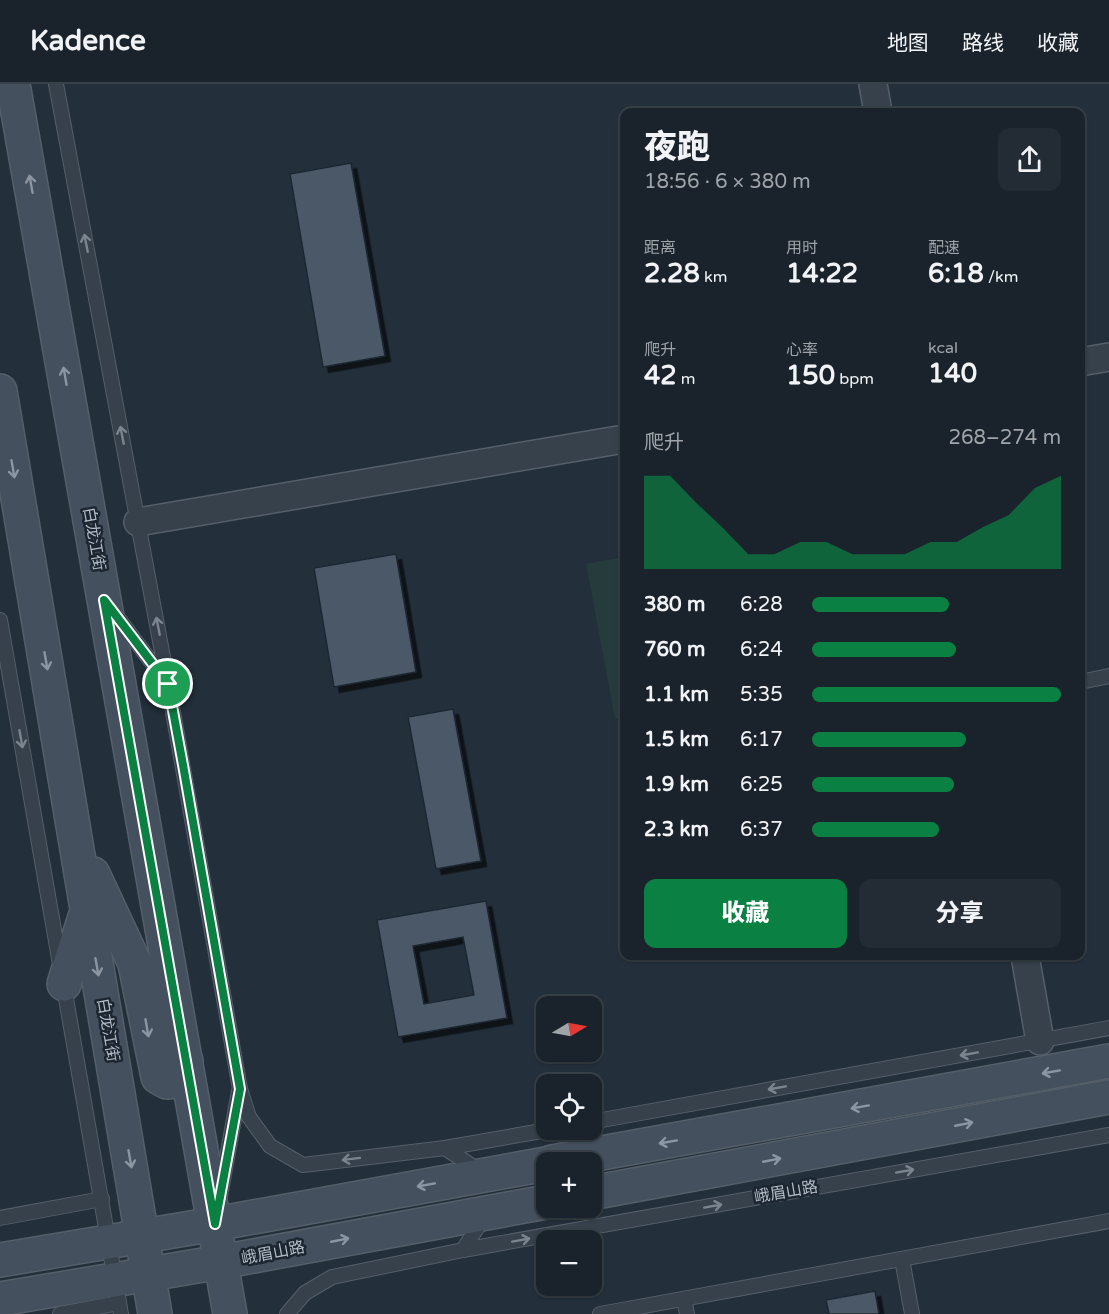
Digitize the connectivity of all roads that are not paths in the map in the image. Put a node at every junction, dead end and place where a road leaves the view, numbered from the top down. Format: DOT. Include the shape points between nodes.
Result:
graph roads {
  1 [pos="13,84"];
  2 [pos="56,84"];
  3 [pos="873,84"];
  4 [pos="877,108"];
  5 [pos="1109,357"];
  6 [pos="1085,361"];
  7 [pos="0,391"];
  8 [pos="620,440"];
  9 [pos="138,522"];
  10 [pos="104,600"];
  11 [pos="0,622"];
  12 [pos="1109,676"];
  13 [pos="1085,681"];
  14 [pos="168,684"];
  15 [pos="75,837"];
  16 [pos="87,909"];
  17 [pos="1026,960"];
  18 [pos="64,984"];
  19 [pos="1109,1028"];
  20 [pos="1040,1041"];
  21 [pos="186,1061"];
  22 [pos="1109,1061"];
  23 [pos="240,1089"];
  24 [pos="1109,1097"];
  25 [pos="602,1120"];
  26 [pos="536,1132"];
  27 [pos="1109,1135"];
  28 [pos="445,1148"];
  29 [pos="602,1153"];
  30 [pos="536,1166"];
  31 [pos="485,1175"];
  32 [pos="602,1191"];
  33 [pos="102,1199"];
  34 [pos="536,1204"];
  35 [pos="487,1213"];
  36 [pos="0,1218"];
  37 [pos="1109,1221"];
  38 [pos="215,1224"];
  39 [pos="142,1235"];
  40 [pos="110,1241"];
  41 [pos="464,1250"];
  42 [pos="902,1259"];
  43 [pos="0,1260"];
  44 [pos="221,1263"];
  45 [pos="148,1273"];
  46 [pos="0,1299"];
  47 [pos="118,1299"];
  48 [pos="684,1299"];
  49 [pos="60,1314"];
  50 [pos="155,1314"];
  51 [pos="230,1314"];
  52 [pos="287,1314"];
  53 [pos="600,1314"];
  54 [pos="687,1314"];
  55 [pos="912,1314"];
  10 -- 1 [label="main road, 白龙江街, one-way"];
  9 -- 2 [label="lane, one-way"];
  3 -- 4 [label="street"];
  5 -- 6 [label="street"];
  7 -- 15 [label="main road, 白龙江街, one-way"];
  8 -- 9 [label="street"];
  14 -- 9 [label="lane, one-way"];
  10 -- 14 [label="lane"];
  10 -- 21 [label="main road, 白龙江街"];
  11 -- 18 [label="lane, one-way"];
  12 -- 13 [label="lane"];
  14 -- 23 [label="lane"];
  15 -- 16 [label="main road, 白龙江街"];
  15 -- 21 [label="main road, one-way" via="135,964 158,1077 167,1083 178,1081 186,1072"];
  16 -- 18 [label="main road"];
  16 -- 39 [label="main road, 白龙江街, one-way"];
  17 -- 20 [label="street"];
  18 -- 33 [label="lane"];
  19 -- 20 [label="lane"];
  20 -- 25 [label="lane, one-way"];
  21 -- 38 [label="main road, 白龙江街"];
  22 -- 29 [label="main road, one-way"];
  28 -- 23 [label="lane, one-way" via="303,1165 270,1146 249,1117"];
  23 -- 38 [label="lane"];
  32 -- 24 [label="main road, 峨眉山路, one-way"];
  26 -- 28 [label="lane"];
  41 -- 27 [label="lane, 峨眉山路, one-way"];
  28 -- 31 [label="lane"];
  30 -- 31 [label="main road"];
  31 -- 38 [label="main road, one-way"];
  33 -- 36 [label="lane"];
  33 -- 40 [label="lane"];
  34 -- 35 [label="main road, 峨眉山路"];
  35 -- 41 [label="lane"];
  44 -- 35 [label="main road, 峨眉山路, one-way"];
  37 -- 42 [label="lane"];
  38 -- 39 [label="main road"];
  38 -- 44 [label="main road, 白龙江街"];
  39 -- 40 [label="main road"];
  39 -- 45 [label="main road, 白龙江街"];
  40 -- 43 [label="main road"];
  40 -- 47 [label="lane"];
  41 -- 52 [label="lane, 峨眉山路" via="332,1277 305,1293"];
  42 -- 48 [label="lane"];
  42 -- 55 [label="lane"];
  44 -- 45 [label="main road, 峨眉山路"];
  44 -- 51 [label="main road, 白龙江街"];
  45 -- 47 [label="main road, 峨眉山路"];
  45 -- 50 [label="main road, 白龙江街"];
  46 -- 47 [label="main road, 峨眉山路"];
  47 -- 49 [label="lane"];
  48 -- 53 [label="lane"];
  48 -- 54 [label="lane"];
}
